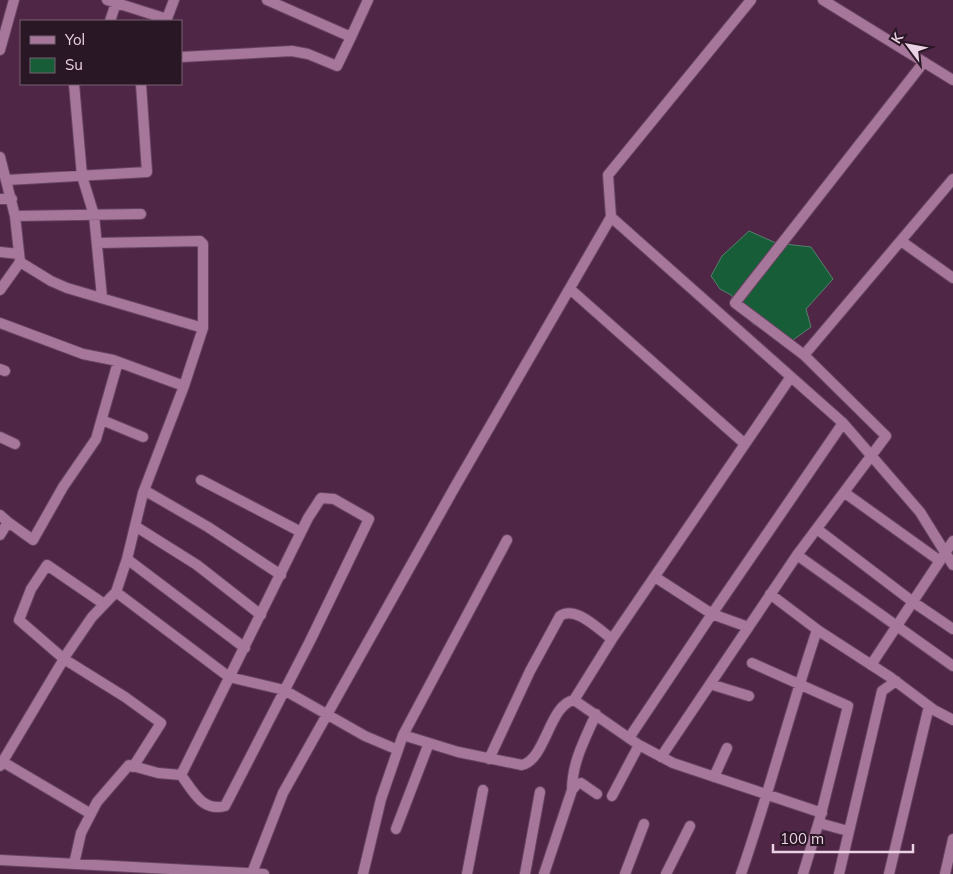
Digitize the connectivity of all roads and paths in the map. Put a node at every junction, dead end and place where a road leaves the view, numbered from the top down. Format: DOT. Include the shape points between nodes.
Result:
graph roads {
  1 [pos="14,0"];
  2 [pos="174,0"];
  3 [pos="267,0"];
  4 [pos="368,0"];
  5 [pos="751,0"];
  6 [pos="823,0"];
  7 [pos="112,1"];
  8 [pos="138,4"];
  9 [pos="110,20"];
  10 [pos="166,20"];
  11 [pos="351,36"];
  12 [pos="0,50"];
  13 [pos="182,57"];
  14 [pos="924,62"];
  15 [pos="953,80"];
  16 [pos="74,85"];
  17 [pos="141,85"];
  18 [pos="0,157"];
  19 [pos="82,176"];
  20 [pos="6,180"];
  21 [pos="953,180"];
  22 [pos="0,199"];
  23 [pos="12,199"];
  24 [pos="142,214"];
  25 [pos="94,215"];
  26 [pos="15,216"];
  27 [pos="611,217"];
  28 [pos="901,241"];
  29 [pos="96,243"];
  30 [pos="0,252"];
  31 [pos="19,258"];
  32 [pos="953,278"];
  33 [pos="570,289"];
  34 [pos="0,290"];
  35 [pos="102,297"];
  36 [pos="0,323"];
  37 [pos="204,328"];
  38 [pos="804,356"];
  39 [pos="118,362"];
  40 [pos="790,378"];
  41 [pos="184,386"];
  42 [pos="102,420"];
  43 [pos="843,423"];
  44 [pos="0,437"];
  45 [pos="143,437"];
  46 [pos="15,444"];
  47 [pos="744,444"];
  48 [pos="870,454"];
  49 [pos="201,480"];
  50 [pos="144,490"];
  51 [pos="845,493"];
  52 [pos="4,519"];
  53 [pos="135,526"];
  54 [pos="817,529"];
  55 [pos="301,532"];
  56 [pos="0,535"];
  57 [pos="507,540"];
  58 [pos="953,541"];
  59 [pos="797,555"];
  60 [pos="943,557"];
  61 [pos="127,559"];
  62 [pos="953,565"];
  63 [pos="281,575"];
  64 [pos="655,577"];
  65 [pos="116,592"];
  66 [pos="770,594"];
  67 [pos="913,602"];
  68 [pos="104,604"];
  69 [pos="712,614"];
  70 [pos="261,615"];
  71 [pos="748,626"];
  72 [pos="897,627"];
  73 [pos="953,629"];
  74 [pos="817,630"];
  75 [pos="612,639"];
  76 [pos="245,648"];
  77 [pos="64,659"];
  78 [pos="752,663"];
  79 [pos="871,665"];
  80 [pos="953,666"];
  81 [pos="229,677"];
  82 [pos="896,681"];
  83 [pos="710,684"];
  84 [pos="799,684"];
  85 [pos="284,690"];
  86 [pos="749,696"];
  87 [pos="574,700"];
  88 [pos="929,706"];
  89 [pos="596,714"];
  90 [pos="328,716"];
  91 [pos="953,720"];
  92 [pos="403,735"];
  93 [pos="629,738"];
  94 [pos="429,743"];
  95 [pos="639,745"];
  96 [pos="727,748"];
  97 [pos="398,750"];
  98 [pos="661,757"];
  99 [pos="489,759"];
  100 [pos="1,764"];
  101 [pos="133,766"];
  102 [pos="181,775"];
  103 [pos="714,777"];
  104 [pos="483,790"];
  105 [pos="572,790"];
  106 [pos="540,792"];
  107 [pos="597,794"];
  108 [pos="768,795"];
  109 [pos="612,796"];
  110 [pos="822,813"];
  111 [pos="91,814"];
  112 [pos="644,824"];
  113 [pos="819,824"];
  114 [pos="690,826"];
  115 [pos="396,829"];
  116 [pos="848,831"];
  117 [pos="953,839"];
  118 [pos="0,860"];
  119 [pos="74,864"];
  120 [pos="208,873"];
  121 [pos="252,873"];
  122 [pos="264,874"];
  123 [pos="363,874"];
  124 [pos="467,874"];
  125 [pos="525,874"];
  126 [pos="544,874"];
  127 [pos="625,874"];
  128 [pos="666,874"];
  129 [pos="741,874"];
  130 [pos="803,874"];
  131 [pos="839,874"];
  132 [pos="889,874"];
  133 [pos="945,874"];
  1 -- 12 [label="street"];
  2 -- 10 [label="street"];
  3 -- 11 [label="street"];
  4 -- 11 [label="street"];
  5 -- 27 [label="street" via="608,174"];
  6 -- 14 [label="street"];
  7 -- 8 [label="street"];
  7 -- 9 [label="street"];
  8 -- 10 [label="street"];
  11 -- 13 [label="street" via="337,66 292,51"];
  14 -- 15 [label="street"];
  14 -- 38 [label="street" via="735,303"];
  16 -- 19 [label="street"];
  17 -- 19 [label="street" via="147,172"];
  18 -- 20 [label="street"];
  19 -- 20 [label="street"];
  19 -- 25 [label="street"];
  20 -- 23 [label="street"];
  21 -- 28 [label="street"];
  22 -- 23 [label="street"];
  23 -- 26 [label="street"];
  24 -- 25 [label="street"];
  25 -- 26 [label="street"];
  25 -- 29 [label="street"];
  26 -- 31 [label="street"];
  27 -- 33 [label="street"];
  27 -- 40 [label="street"];
  28 -- 32 [label="street"];
  28 -- 38 [label="street"];
  29 -- 35 [label="street"];
  29 -- 37 [label="street" via="200,241 203,244"];
  30 -- 31 [label="street"];
  31 -- 34 [label="street"];
  31 -- 35 [label="street" via="51,281"];
  33 -- 47 [label="street"];
  33 -- 90 [label="street" via="456,485"];
  35 -- 37 [label="street"];
  36 -- 39 [label="street" via="83,354"];
  37 -- 41 [label="street"];
  38 -- 48 [label="street" via="886,436"];
  39 -- 41 [label="street"];
  39 -- 42 [label="street"];
  40 -- 43 [label="street"];
  40 -- 47 [label="street"];
  41 -- 50 [label="street"];
  42 -- 45 [label="street"];
  42 -- 52 [label="street" via="96,439 62,487 33,540"];
  43 -- 48 [label="street"];
  43 -- 69 [label="street"];
  44 -- 46 [label="street"];
  47 -- 64 [label="street"];
  48 -- 51 [label="street"];
  48 -- 60 [label="street" via="920,512"];
  49 -- 55 [label="street"];
  50 -- 53 [label="street"];
  50 -- 63 [label="street"];
  51 -- 54 [label="street"];
  51 -- 60 [label="street"];
  52 -- 56 [label="street"];
  53 -- 61 [label="street"];
  53 -- 70 [label="street" via="197,565"];
  54 -- 59 [label="street"];
  54 -- 67 [label="street"];
  55 -- 63 [label="street"];
  55 -- 85 [label="street" via="321,498 334,499 370,519"];
  57 -- 92 [label="street"];
  58 -- 60 [label="street"];
  59 -- 66 [label="street"];
  59 -- 72 [label="street"];
  60 -- 62 [label="street"];
  60 -- 67 [label="street"];
  61 -- 65 [label="street"];
  61 -- 76 [label="street"];
  63 -- 70 [label="street"];
  64 -- 69 [label="street"];
  64 -- 75 [label="street"];
  65 -- 68 [label="street"];
  65 -- 81 [label="street"];
  66 -- 71 [label="street"];
  66 -- 74 [label="street"];
  67 -- 72 [label="street"];
  67 -- 73 [label="street"];
  68 -- 77 [label="street"];
  68 -- 77 [label="street" via="47,565 19,620"];
  69 -- 71 [label="street"];
  69 -- 93 [label="street"];
  70 -- 76 [label="street"];
  71 -- 83 [label="street"];
  72 -- 79 [label="street"];
  72 -- 80 [label="street"];
  74 -- 79 [label="street"];
  74 -- 84 [label="street"];
  75 -- 87 [label="street"];
  75 -- 99 [label="street" via="575,613 566,612 560,616"];
  76 -- 81 [label="street"];
  77 -- 100 [label="street"];
  77 -- 101 [label="street" via="161,723"];
  78 -- 84 [label="street"];
  79 -- 82 [label="street"];
  81 -- 85 [label="street"];
  81 -- 102 [label="street"];
  82 -- 88 [label="street"];
  82 -- 116 [label="street" via="882,691"];
  83 -- 86 [label="street"];
  83 -- 98 [label="street"];
  84 -- 108 [label="street"];
  84 -- 110 [label="street" via="848,706"];
  85 -- 90 [label="street"];
  85 -- 102 [label="street" via="225,806 216,808 202,803"];
  87 -- 89 [label="street"];
  87 -- 99 [label="street" via="567,702 527,764 522,766"];
  88 -- 91 [label="street"];
  88 -- 132 [label="street"];
  89 -- 93 [label="street"];
  89 -- 105 [label="street" via="580,748 572,775"];
  90 -- 97 [label="street"];
  90 -- 121 [label="street" via="284,794"];
  92 -- 94 [label="street"];
  92 -- 97 [label="street"];
  93 -- 95 [label="street"];
  94 -- 99 [label="street"];
  94 -- 115 [label="street"];
  95 -- 98 [label="street"];
  95 -- 109 [label="street"];
  96 -- 103 [label="street"];
  97 -- 123 [label="street" via="381,799"];
  98 -- 103 [label="street"];
  100 -- 111 [label="street"];
  101 -- 102 [label="street"];
  101 -- 111 [label="street" via="122,773"];
  103 -- 108 [label="street"];
  104 -- 124 [label="street"];
  105 -- 107 [label="street" via="580,783"];
  105 -- 126 [label="street"];
  106 -- 125 [label="street"];
  108 -- 110 [label="street"];
  108 -- 129 [label="street"];
  110 -- 113 [label="street"];
  111 -- 119 [label="street" via="81,834"];
  112 -- 127 [label="street"];
  113 -- 116 [label="street"];
  113 -- 130 [label="street"];
  114 -- 128 [label="street"];
  116 -- 131 [label="street"];
  117 -- 133 [label="street"];
  118 -- 119 [label="street"];
  119 -- 120 [label="street"];
  120 -- 121 [label="street"];
  121 -- 122 [label="street"];
}
